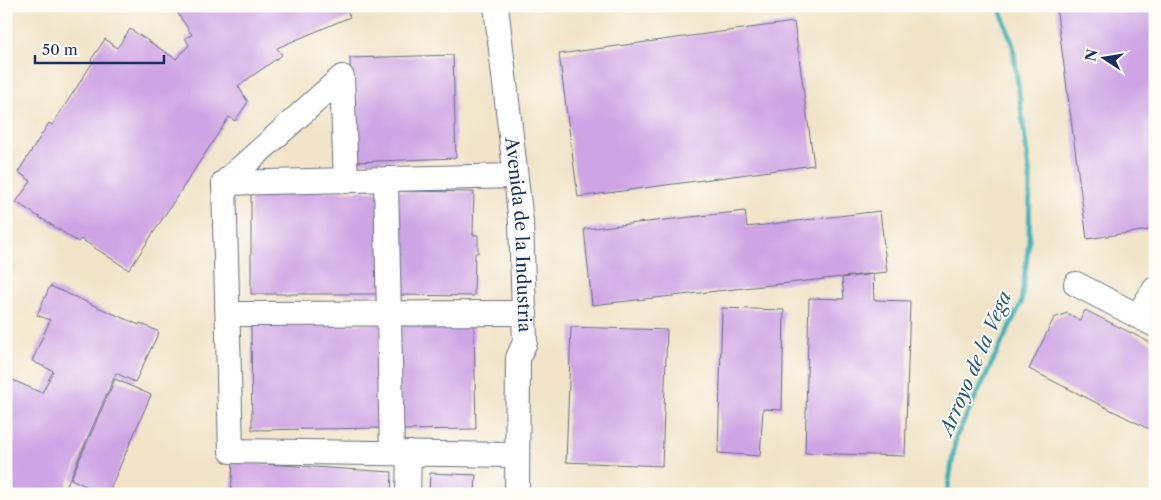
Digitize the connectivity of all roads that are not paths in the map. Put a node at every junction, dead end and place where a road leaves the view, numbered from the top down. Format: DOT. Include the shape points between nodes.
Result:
graph roads {
  1 [pos="496,6"];
  2 [pos="515,176"];
  3 [pos="386,180"];
  4 [pos="346,181"];
  5 [pos="224,183"];
  6 [pos="1076,284"];
  7 [pos="1155,289"];
  8 [pos="525,313"];
  9 [pos="228,314"];
  10 [pos="390,314"];
  11 [pos="1146,320"];
  12 [pos="526,342"];
  13 [pos="401,453"];
  14 [pos="517,455"];
  15 [pos="408,494"];
  16 [pos="517,494"];
  17 [pos="533,494"];
  1 -- 2 [label="street, Avenida de la Industria"];
  2 -- 3 [label="street"];
  2 -- 8 [label="street, Avenida de la Industria"];
  3 -- 4 [label="street"];
  3 -- 10 [label="street"];
  4 -- 5 [label="street"];
  4 -- 5 [label="street" via="342,77"];
  5 -- 9 [label="street"];
  6 -- 11 [label="street"];
  7 -- 11 [label="street"];
  8 -- 10 [label="street"];
  8 -- 12 [label="street, Avenida de la Industria"];
  9 -- 10 [label="street"];
  9 -- 13 [label="street" via="231,451"];
  10 -- 13 [label="street"];
  12 -- 14 [label="street, Avenida de la Industria" via="518,358"];
  12 -- 17 [label="street" via="532,357"];
  13 -- 14 [label="street"];
  13 -- 15 [label="street"];
  14 -- 16 [label="street, Avenida de la Industria"];
}
